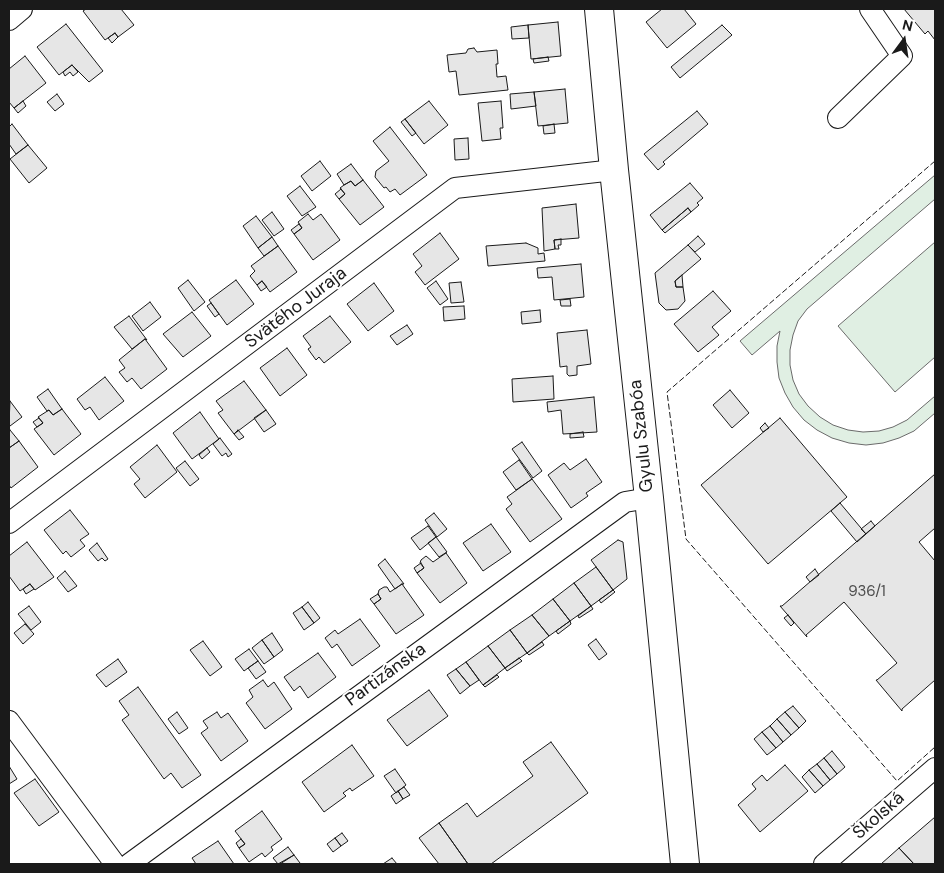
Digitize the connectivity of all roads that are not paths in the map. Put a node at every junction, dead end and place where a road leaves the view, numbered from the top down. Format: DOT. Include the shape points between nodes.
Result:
graph roads {
  1 [pos="599,9"];
  2 [pos="870,9"];
  3 [pos="838,118"];
  4 [pos="614,170"];
  5 [pos="649,498"];
  6 [pos="9,523"];
  7 [pos="9,721"];
  8 [pos="935,768"];
  9 [pos="115,864"];
  10 [pos="129,864"];
  11 [pos="685,864"];
  12 [pos="824,864"];
  1 -- 4 [label="street, Gyulu Szabóa"];
  2 -- 3 [label="street" via="902,56"];
  4 -- 5 [label="street, Gyulu Szabóa"];
  4 -- 6 [label="street, Svätého Juraja" via="455,188"];
  5 -- 10 [label="street, Partizánska" via="625,502"];
  5 -- 11 [label="street, Gyulu Szabóa"];
  7 -- 9 [label="street"];
  8 -- 12 [label="street, Školská"];
}
